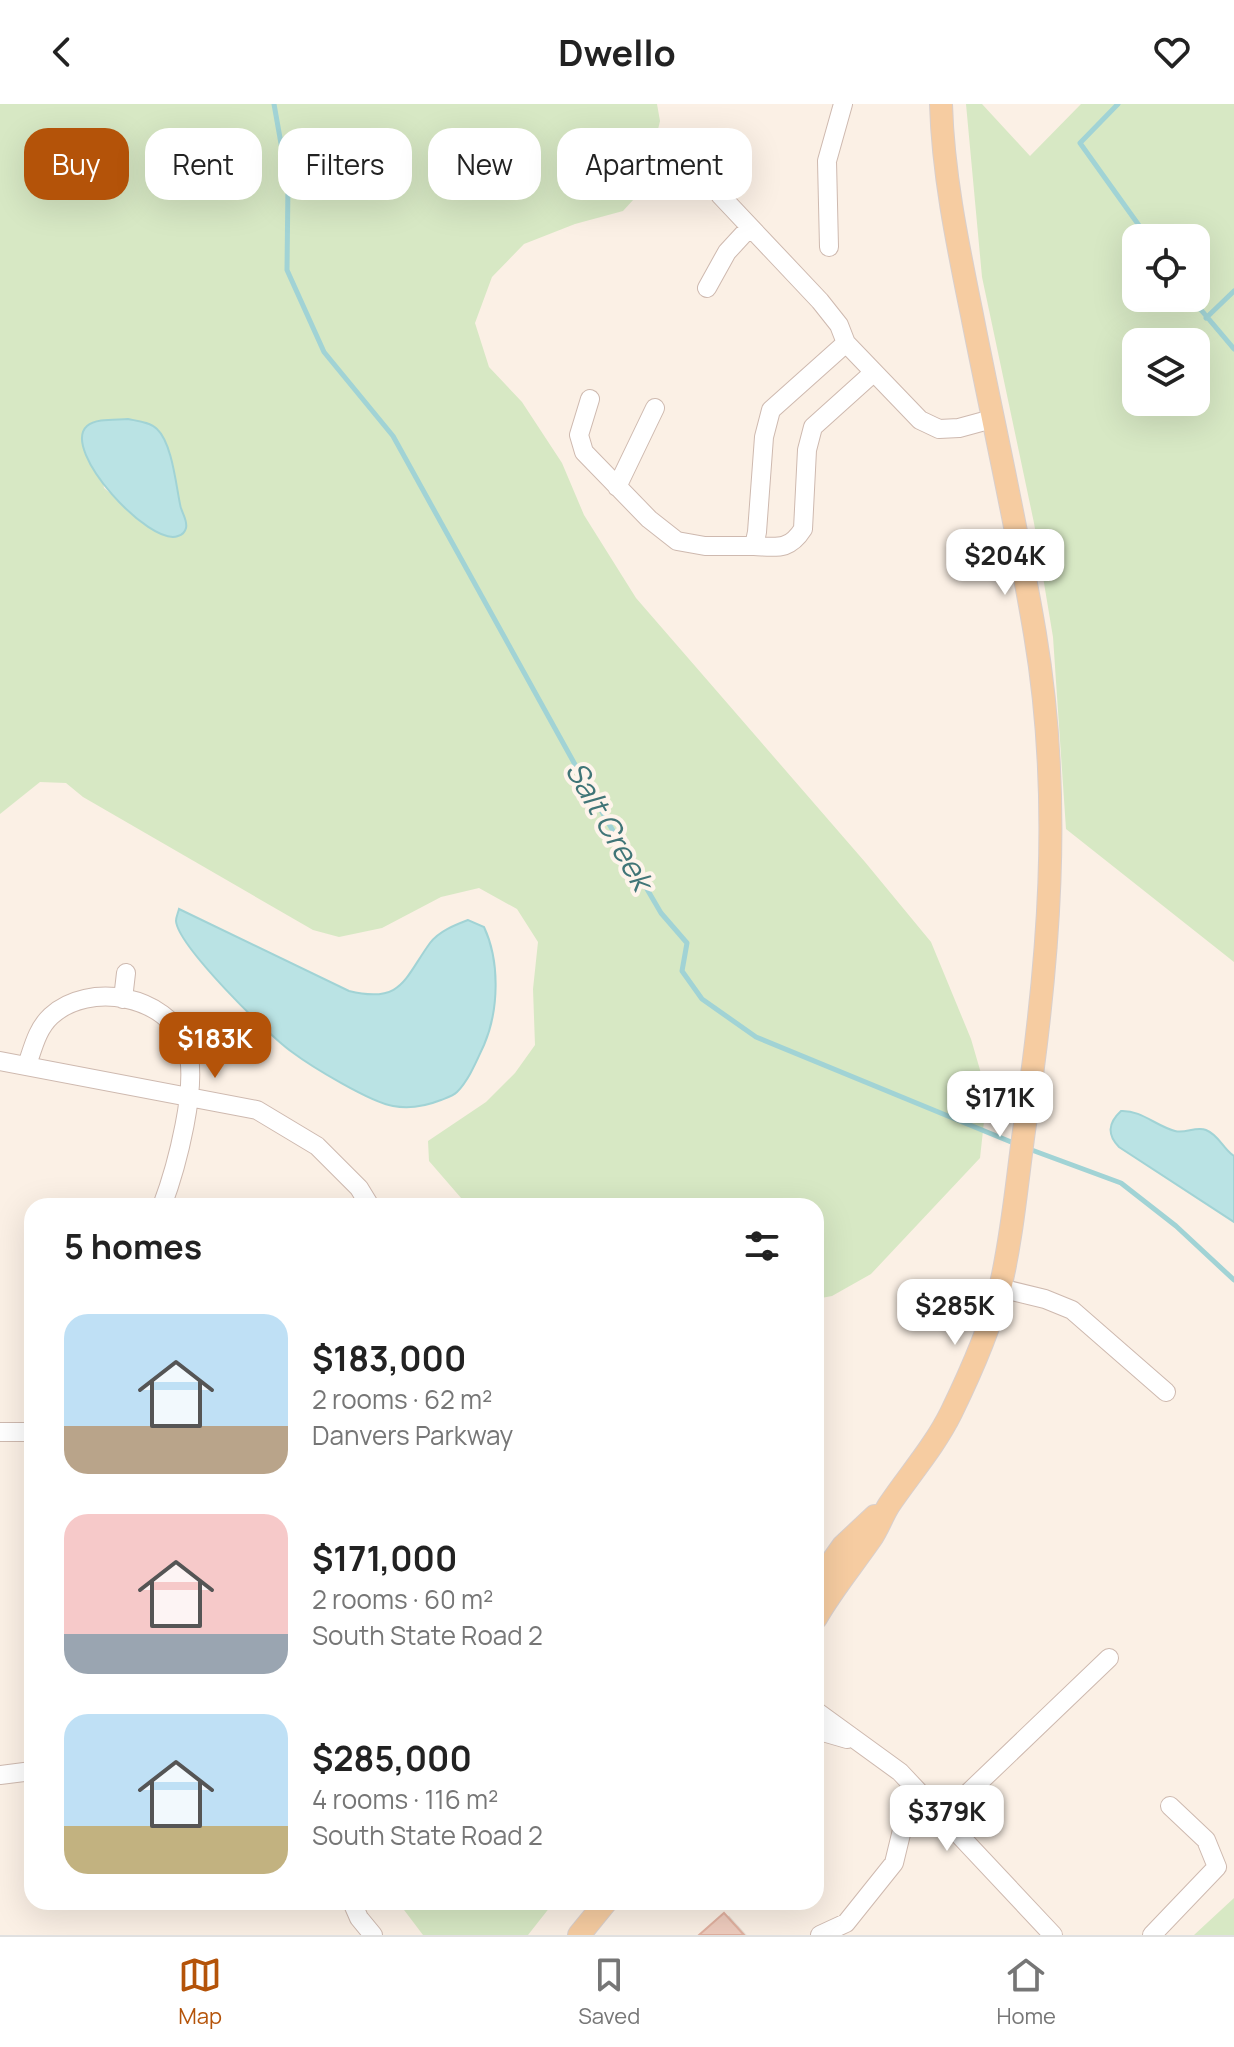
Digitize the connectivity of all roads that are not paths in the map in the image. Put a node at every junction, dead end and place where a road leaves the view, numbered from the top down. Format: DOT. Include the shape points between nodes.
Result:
graph roads {
  1 [pos="843,104"];
  2 [pos="941,104"];
  3 [pos="725,200"];
  4 [pos="750,227"];
  5 [pos="829,247"];
  6 [pos="707,288"];
  7 [pos="846,343"];
  8 [pos="873,373"];
  9 [pos="590,399"];
  10 [pos="655,408"];
  11 [pos="992,419"];
  12 [pos="617,487"];
  13 [pos="754,546"];
  14 [pos="126,973"];
  15 [pos="123,999"];
  16 [pos="0,1061"];
  17 [pos="27,1065"];
  18 [pos="189,1096"];
  19 [pos="165,1198"];
  20 [pos="365,1198"];
  21 [pos="1000,1288"];
  22 [pos="1166,1392"];
  23 [pos="0,1432"];
  24 [pos="24,1432"];
  25 [pos="889,1506"];
  26 [pos="824,1573"];
  27 [pos="824,1605"];
  28 [pos="1109,1658"];
  29 [pos="824,1717"];
  30 [pos="824,1732"];
  31 [pos="861,1743"];
  32 [pos="24,1772"];
  33 [pos="0,1775"];
  34 [pos="924,1797"];
  35 [pos="1170,1806"];
  36 [pos="943,1817"];
  37 [pos="356,1910"];
  38 [pos="592,1910"];
  39 [pos="599,1910"];
  40 [pos="373,1935"];
  41 [pos="578,1935"];
  42 [pos="820,1935"];
  43 [pos="1053,1935"];
  44 [pos="1152,1935"];
  1 -- 5 [label="street" via="827,161"];
  2 -- 11 [label="main road" via="956,241"];
  3 -- 4 [label="street"];
  4 -- 6 [label="street" via="727,252"];
  4 -- 7 [label="street" via="820,301"];
  7 -- 8 [label="street"];
  7 -- 13 [label="street" via="771,410"];
  8 -- 11 [label="street" via="920,420 939,429"];
  8 -- 13 [label="street" via="813,427 803,529 796,540 778,547"];
  9 -- 12 [label="street" via="579,435 584,452"];
  10 -- 12 [label="street"];
  11 -- 21 [label="main road" via="1036,638 1048,748 1051,889 1042,998"];
  12 -- 13 [label="street" via="677,541"];
  14 -- 15 [label="street"];
  15 -- 17 [label="street" via="82,999 50,1016"];
  15 -- 18 [label="street" via="153,1008 178,1029 187,1047"];
  16 -- 17 [label="street"];
  17 -- 18 [label="street"];
  18 -- 19 [label="street"];
  18 -- 20 [label="street" via="257,1110 284,1124 317,1146"];
  21 -- 22 [label="street" via="1072,1310"];
  21 -- 25 [label="main road" via="950,1415"];
  23 -- 24 [label="street"];
  25 -- 26 [label="main road" via="843,1546"];
  25 -- 27 [label="main road"];
  28 -- 36 [label="street"];
  29 -- 31 [label="street"];
  30 -- 31 [label="street"];
  31 -- 34 [label="street"];
  32 -- 33 [label="street"];
  34 -- 36 [label="street"];
  34 -- 42 [label="street" via="902,1830 894,1863 846,1923"];
  35 -- 44 [label="street" via="1206,1840 1217,1867"];
  36 -- 43 [label="street"];
  37 -- 40 [label="street"];
  38 -- 41 [label="main road"];
  39 -- 41 [label="main road"];
}
